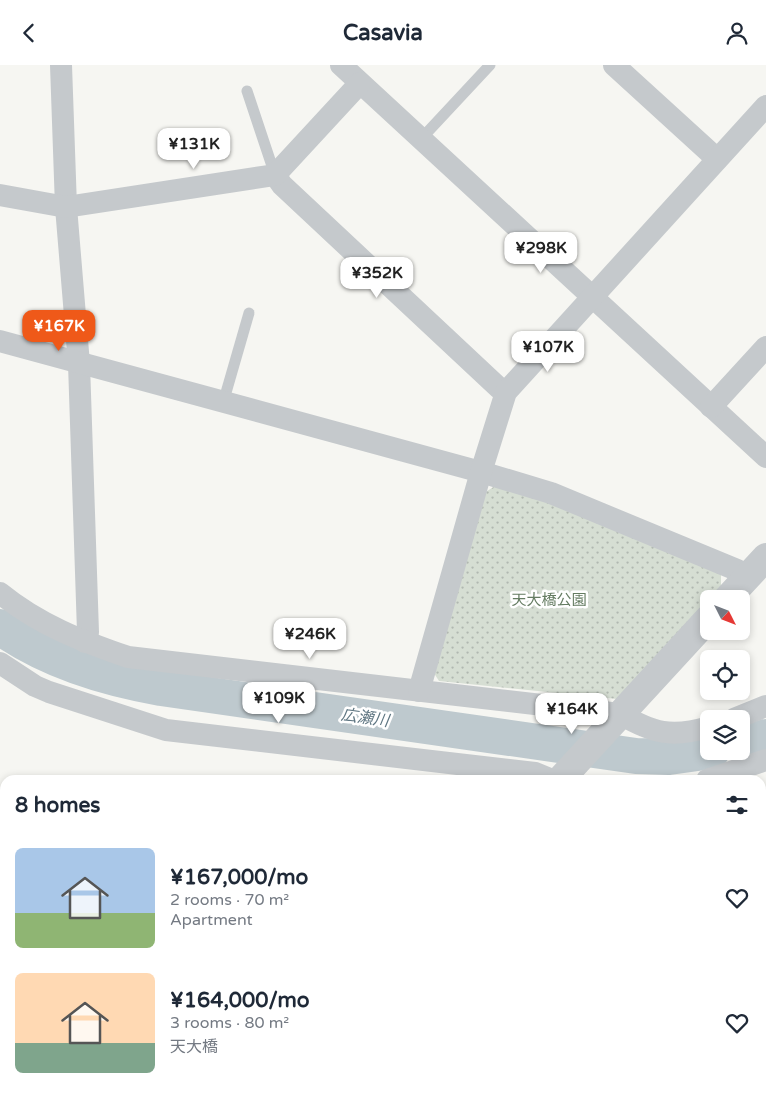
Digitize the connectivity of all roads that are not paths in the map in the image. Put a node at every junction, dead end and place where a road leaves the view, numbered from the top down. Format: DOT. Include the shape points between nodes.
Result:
graph roads {
  1 [pos="61,65"];
  2 [pos="340,65"];
  3 [pos="490,65"];
  4 [pos="614,65"];
  5 [pos="360,83"];
  6 [pos="247,91"];
  7 [pos="766,106"];
  8 [pos="421,139"];
  9 [pos="717,159"];
  10 [pos="275,175"];
  11 [pos="0,195"];
  12 [pos="66,207"];
  13 [pos="593,297"];
  14 [pos="249,313"];
  15 [pos="0,341"];
  16 [pos="766,347"];
  17 [pos="79,364"];
  18 [pos="506,392"];
  19 [pos="223,403"];
  20 [pos="711,407"];
  21 [pos="766,457"];
  22 [pos="481,472"];
  23 [pos="766,557"];
  24 [pos="746,579"];
  25 [pos="736,590"];
  26 [pos="0,593"];
  27 [pos="700,629"];
  28 [pos="85,642"];
  29 [pos="0,663"];
  30 [pos="419,691"];
  31 [pos="766,706"];
  32 [pos="750,712"];
  33 [pos="613,721"];
  34 [pos="700,729"];
  35 [pos="766,760"];
  36 [pos="552,775"];
  37 [pos="561,775"];
  38 [pos="722,775"];
  1 -- 12 [label="street"];
  2 -- 5 [label="street"];
  3 -- 8 [label="lane"];
  4 -- 9 [label="street"];
  5 -- 8 [label="street"];
  5 -- 10 [label="street"];
  6 -- 10 [label="lane"];
  7 -- 9 [label="street"];
  8 -- 13 [label="street"];
  9 -- 13 [label="street"];
  10 -- 12 [label="street"];
  10 -- 18 [label="street" via="289,192"];
  11 -- 12 [label="street"];
  12 -- 17 [label="street"];
  13 -- 18 [label="street"];
  13 -- 20 [label="street"];
  14 -- 19 [label="lane"];
  15 -- 17 [label="street"];
  16 -- 20 [label="street"];
  17 -- 19 [label="street"];
  17 -- 28 [label="street" via="88,632"];
  18 -- 22 [label="street"];
  19 -- 22 [label="street"];
  20 -- 21 [label="street"];
  22 -- 24 [label="street" via="551,493 737,570"];
  22 -- 30 [label="street"];
  23 -- 24 [label="street"];
  24 -- 25 [label="street"];
  26 -- 28 [label="street" via="36,618"];
  27 -- 33 [label="street"];
  28 -- 30 [label="street" via="128,657 155,661"];
  29 -- 36 [label="street" via="49,692 166,730"];
  30 -- 33 [label="street"];
  31 -- 32 [label="street"];
  33 -- 34 [label="street" via="660,732"];
  33 -- 37 [label="street"];
  35 -- 38 [label="street"];
}
